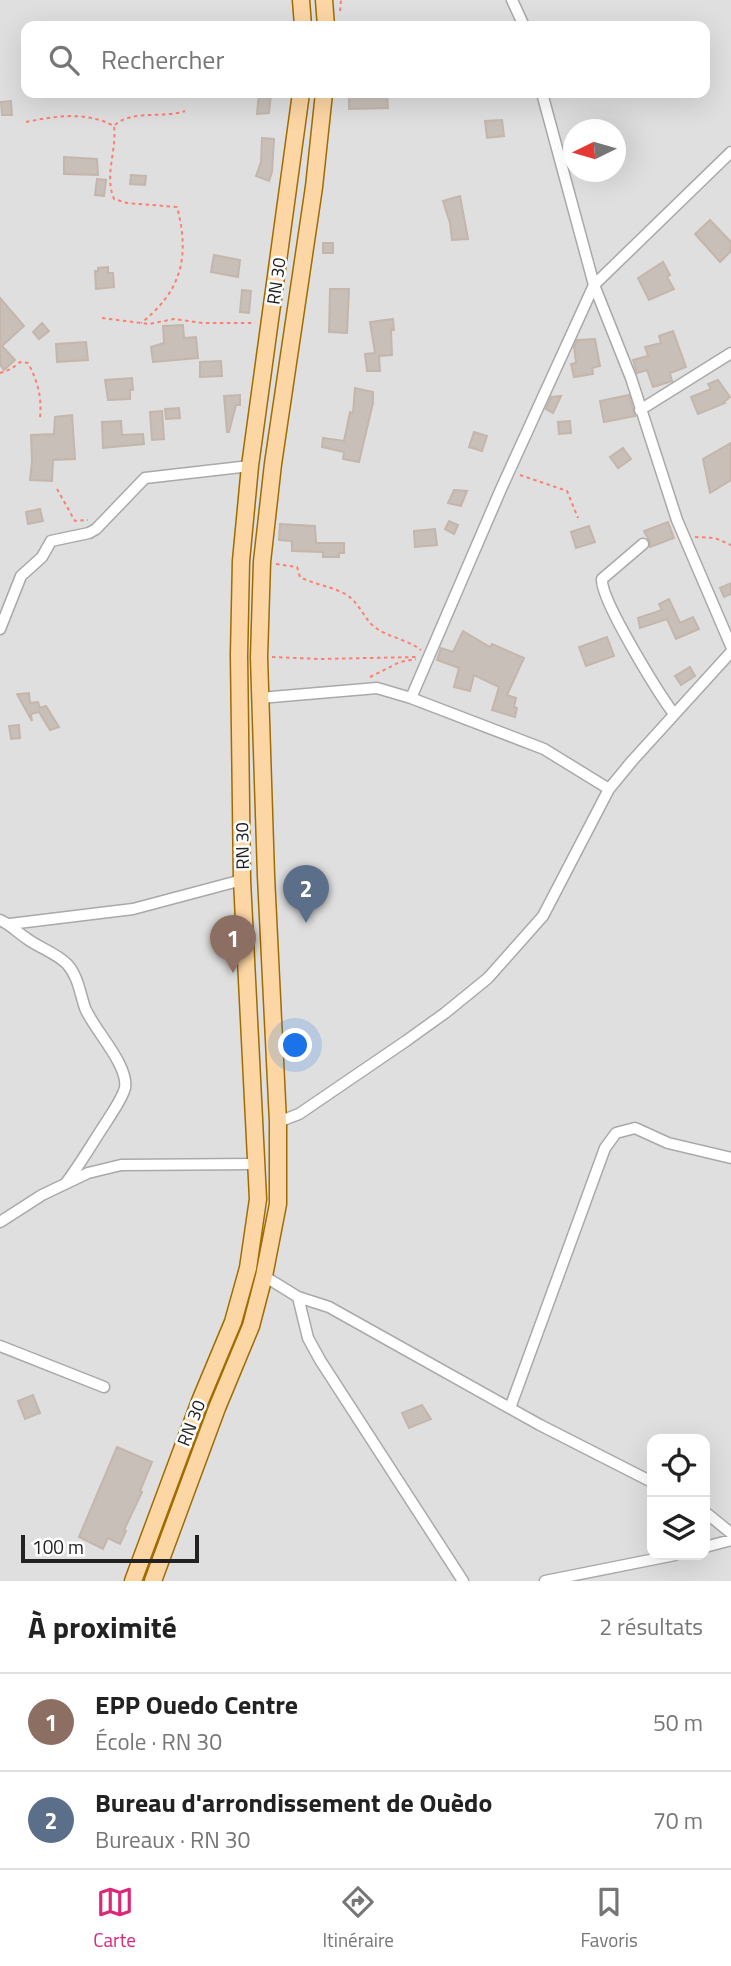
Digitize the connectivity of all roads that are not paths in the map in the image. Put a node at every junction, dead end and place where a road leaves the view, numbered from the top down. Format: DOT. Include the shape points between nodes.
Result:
graph roads {
  1 [pos="300,0"];
  2 [pos="324,0"];
  3 [pos="512,0"];
  4 [pos="302,21"];
  5 [pos="326,21"];
  6 [pos="521,21"];
  7 [pos="300,98"];
  8 [pos="323,98"];
  9 [pos="543,98"];
  10 [pos="731,152"];
  11 [pos="594,285"];
  12 [pos="731,353"];
  13 [pos="640,410"];
  14 [pos="250,466"];
  15 [pos="643,544"];
  16 [pos="0,629"];
  17 [pos="731,646"];
  18 [pos="731,652"];
  19 [pos="260,698"];
  20 [pos="411,698"];
  21 [pos="674,715"];
  22 [pos="609,789"];
  23 [pos="242,880"];
  24 [pos="5,922"];
  25 [pos="278,1122"];
  26 [pos="731,1158"];
  27 [pos="257,1164"];
  28 [pos="66,1184"];
  29 [pos="0,1222"];
  30 [pos="264,1276"];
  31 [pos="298,1297"];
  32 [pos="0,1346"];
  33 [pos="104,1387"];
  34 [pos="510,1408"];
  35 [pos="647,1479"];
  36 [pos="710,1518"];
  37 [pos="730,1541"];
  38 [pos="710,1546"];
  39 [pos="652,1560"];
  40 [pos="607,1570"];
  41 [pos="133,1581"];
  42 [pos="153,1581"];
  43 [pos="463,1581"];
  44 [pos="545,1581"];
  45 [pos="616,1581"];
  1 -- 4 [label="main road"];
  2 -- 5 [label="main road"];
  3 -- 6 [label="street"];
  7 -- 14 [label="main road, RN 30 / RN 30"];
  8 -- 19 [label="main road, RN 30" via="262,562"];
  9 -- 11 [label="street"];
  10 -- 11 [label="street"];
  11 -- 13 [label="street"];
  11 -- 20 [label="street"];
  12 -- 13 [label="street"];
  13 -- 17 [label="street" via="684,536"];
  14 -- 16 [label="street" via="145,478 89,533 51,541 42,557 21,576"];
  14 -- 23 [label="main road, RN 30 / RN 30" via="239,641"];
  15 -- 21 [label="street" via="602,579 601,587"];
  18 -- 21 [label="street"];
  19 -- 20 [label="street" via="377,688"];
  19 -- 25 [label="main road, RN 30"];
  20 -- 22 [label="street" via="544,749"];
  21 -- 22 [label="street"];
  22 -- 25 [label="street" via="543,915 488,978 406,1041 299,1114"];
  23 -- 24 [label="street" via="133,909"];
  23 -- 27 [label="main road, RN 30 / RN 30"];
  24 -- 28 [label="street" via="68,965 91,1020 125,1079 123,1093"];
  25 -- 30 [label="main road, RN 30" via="278,1204"];
  26 -- 34 [label="street" via="668,1143 635,1129 616,1133 605,1148"];
  27 -- 28 [label="street" via="134,1163 88,1173"];
  27 -- 41 [label="main road, RN 30 / RN 30" via="258,1199 248,1269 233,1322"];
  28 -- 29 [label="street"];
  30 -- 31 [label="street"];
  30 -- 42 [label="main road, RN 30" via="251,1326"];
  31 -- 34 [label="street" via="329,1307"];
  31 -- 43 [label="street" via="308,1338 320,1360"];
  32 -- 33 [label="street"];
  34 -- 35 [label="street"];
  36 -- 37 [label="street"];
  37 -- 38 [label="street"];
  39 -- 40 [label="street"];
  40 -- 44 [label="street"];
  40 -- 45 [label="street"];
}
